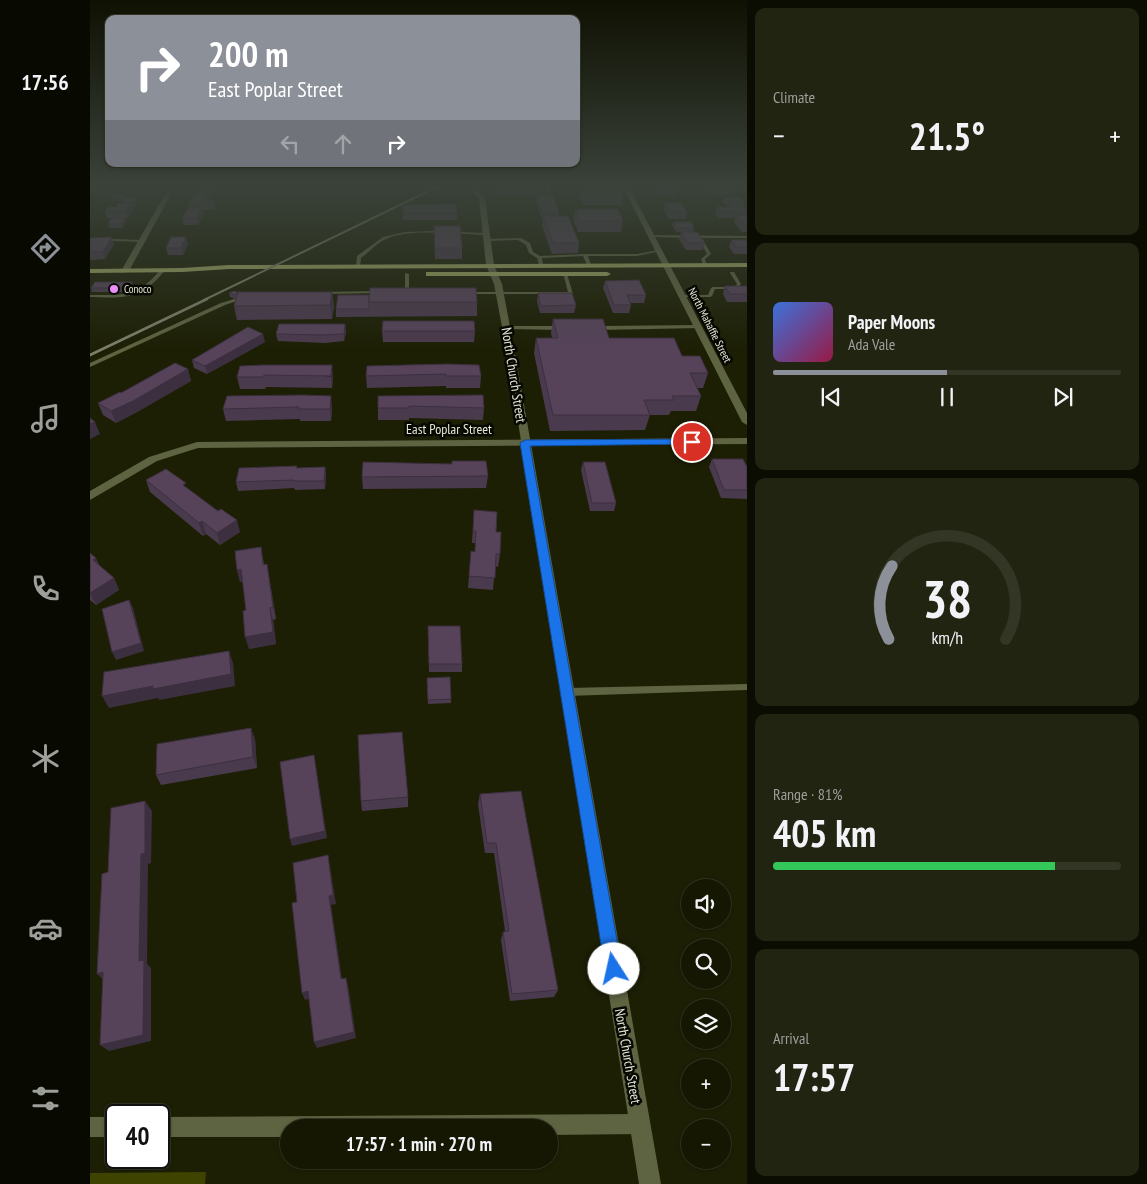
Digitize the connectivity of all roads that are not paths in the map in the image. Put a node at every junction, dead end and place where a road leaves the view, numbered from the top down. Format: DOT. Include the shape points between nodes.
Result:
graph roads {
  1 [pos="123,240"];
  2 [pos="379,240"];
  3 [pos="487,240"];
  4 [pos="521,240"];
  5 [pos="653,240"];
  6 [pos="701,240"];
  7 [pos="142,241"];
  8 [pos="659,251"];
  9 [pos="585,255"];
  10 [pos="625,255"];
  11 [pos="539,257"];
  12 [pos="541,265"];
  13 [pos="589,265"];
  14 [pos="631,265"];
  15 [pos="705,265"];
  16 [pos="747,265"];
  17 [pos="358,266"];
  18 [pos="669,269"];
  19 [pos="125,270"];
  20 [pos="164,270"];
  21 [pos="182,270"];
  22 [pos="492,270"];
  23 [pos="90,271"];
  24 [pos="732,273"];
  25 [pos="747,273"];
  26 [pos="406,274"];
  27 [pos="566,274"];
  28 [pos="388,292"];
  29 [pos="398,292"];
  30 [pos="407,292"];
  31 [pos="417,292"];
  32 [pos="463,292"];
  33 [pos="311,293"];
  34 [pos="500,293"];
  35 [pos="90,296"];
  36 [pos="250,296"];
  37 [pos="682,296"];
  38 [pos="698,327"];
  39 [pos="506,328"];
  40 [pos="564,328"];
  41 [pos="592,328"];
  42 [pos="90,365"];
  43 [pos="747,422"];
  44 [pos="747,442"];
  45 [pos="525,443"];
  46 [pos="90,496"];
  47 [pos="747,687"];
  48 [pos="567,692"];
  49 [pos="640,1124"];
  50 [pos="170,1126"];
  51 [pos="90,1127"];
  52 [pos="105,1127"];
  53 [pos="650,1184"];
  1 -- 7 [label="lane"];
  2 -- 17 [label="lane" via="359,257"];
  3 -- 22 [label="street, North Church Street"];
  4 -- 11 [label="lane" via="528,244 531,253"];
  5 -- 8 [label="street, North Mahaffie Street"];
  6 -- 15 [label="lane" via="709,254 703,259"];
  7 -- 19 [label="street"];
  8 -- 10 [label="lane"];
  8 -- 18 [label="street, North Mahaffie Street"];
  9 -- 10 [label="lane"];
  9 -- 11 [label="lane"];
  9 -- 13 [label="lane"];
  10 -- 14 [label="lane"];
  11 -- 12 [label="lane"];
  12 -- 13 [label="main road"];
  12 -- 22 [label="main road"];
  13 -- 14 [label="main road"];
  14 -- 18 [label="main road"];
  15 -- 16 [label="main road"];
  15 -- 18 [label="main road"];
  17 -- 21 [label="main road"];
  17 -- 22 [label="main road"];
  18 -- 24 [label="main road"];
  18 -- 27 [label="main road"];
  18 -- 37 [label="street, North Mahaffie Street"];
  19 -- 20 [label="main road"];
  19 -- 23 [label="main road"];
  20 -- 21 [label="main road"];
  20 -- 35 [label="lane" via="154,283 140,292 125,296"];
  21 -- 26 [label="main road" via="228,274"];
  22 -- 26 [label="main road"];
  22 -- 27 [label="main road"];
  22 -- 34 [label="street, North Church Street"];
  24 -- 25 [label="main road"];
  24 -- 37 [label="lane" via="739,284 735,288 713,288 710,296"];
  26 -- 30 [label="lane"];
  27 -- 34 [label="lane" via="571,293"];
  28 -- 33 [label="lane"];
  29 -- 30 [label="lane"];
  30 -- 31 [label="lane"];
  32 -- 34 [label="lane"];
  34 -- 39 [label="street, North Church Street"];
  36 -- 42 [label="lane" via="223,304"];
  37 -- 38 [label="street, North Mahaffie Street"];
  38 -- 41 [label="lane"];
  38 -- 43 [label="street, North Mahaffie Street"];
  39 -- 40 [label="lane"];
  39 -- 45 [label="street, North Church Street"];
  44 -- 45 [label="street, East Poplar Street"];
  45 -- 46 [label="street, East Poplar Street" via="197,445 153,459"];
  45 -- 48 [label="street, North Church Street"];
  47 -- 48 [label="lane"];
  48 -- 49 [label="street, North Church Street"];
  49 -- 50 [label="street"];
  49 -- 53 [label="street, North Church Street"];
  51 -- 52 [label="street"];
}
